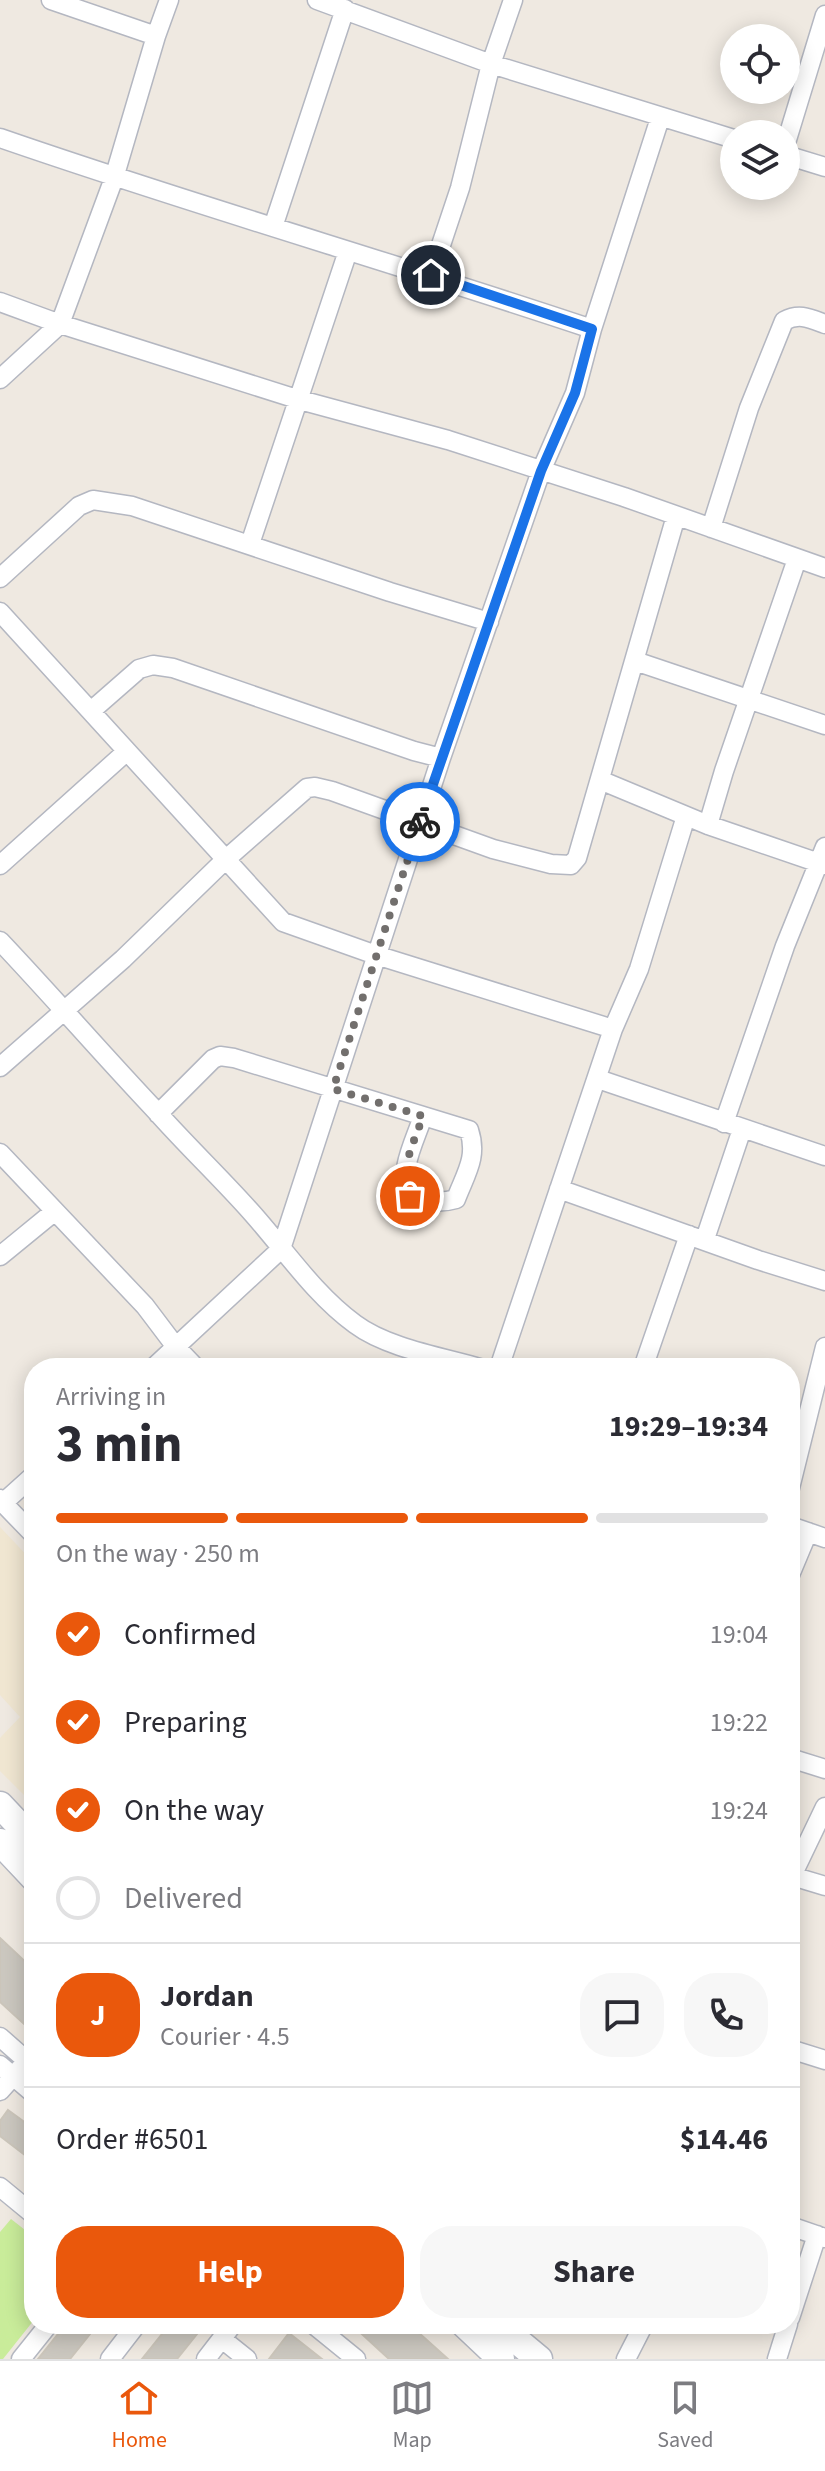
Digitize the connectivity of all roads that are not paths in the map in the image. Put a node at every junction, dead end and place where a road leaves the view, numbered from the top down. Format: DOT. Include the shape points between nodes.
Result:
graph roads {
  1 [pos="51,0"];
  2 [pos="169,0"];
  3 [pos="317,0"];
  4 [pos="513,0"];
  5 [pos="345,9"];
  6 [pos="825,15"];
  7 [pos="156,36"];
  8 [pos="491,64"];
  9 [pos="660,118"];
  10 [pos="793,120"];
  11 [pos="720,135"];
  12 [pos="0,138"];
  13 [pos="800,159"];
  14 [pos="825,167"];
  15 [pos="114,178"];
  16 [pos="273,227"];
  17 [pos="348,251"];
  18 [pos="431,275"];
  19 [pos="0,302"];
  20 [pos="60,324"];
  21 [pos="825,324"];
  22 [pos="592,329"];
  23 [pos="0,379"];
  24 [pos="300,400"];
  25 [pos="541,471"];
  26 [pos="676,516"];
  27 [pos="711,528"];
  28 [pos="250,544"];
  29 [pos="797,559"];
  30 [pos="825,568"];
  31 [pos="0,578"];
  32 [pos="0,612"];
  33 [pos="489,622"];
  34 [pos="635,661"];
  35 [pos="750,701"];
  36 [pos="91,711"];
  37 [pos="825,725"];
  38 [pos="126,752"];
  39 [pos="441,758"];
  40 [pos="600,780"];
  41 [pos="686,816"];
  42 [pos="420,822"];
  43 [pos="708,825"];
  44 [pos="823,858"];
  45 [pos="225,860"];
  46 [pos="0,865"];
  47 [pos="0,941"];
  48 [pos="376,955"];
  49 [pos="65,1010"];
  50 [pos="613,1029"];
  51 [pos="0,1067"];
  52 [pos="598,1079"];
  53 [pos="333,1089"];
  54 [pos="158,1114"];
  55 [pos="423,1116"];
  56 [pos="733,1126"];
  57 [pos="0,1153"];
  58 [pos="825,1156"];
  59 [pos="559,1189"];
  60 [pos="55,1211"];
  61 [pos="697,1237"];
  62 [pos="281,1249"];
  63 [pos="0,1256"];
  64 [pos="825,1281"];
  65 [pos="176,1347"];
  66 [pos="825,1347"];
  67 [pos="164,1358"];
  68 [pos="186,1358"];
  69 [pos="445,1358"];
  70 [pos="502,1358"];
  71 [pos="647,1358"];
  72 [pos="800,1448"];
  73 [pos="24,1483"];
  74 [pos="2,1501"];
  75 [pos="24,1524"];
  76 [pos="808,1532"];
  77 [pos="800,1551"];
  78 [pos="800,1761"];
  79 [pos="825,1769"];
  80 [pos="0,1805"];
  81 [pos="825,1807"];
  82 [pos="24,1830"];
  83 [pos="0,1842"];
  84 [pos="800,1859"];
  85 [pos="24,1867"];
  86 [pos="800,1880"];
  87 [pos="825,1886"];
  88 [pos="0,2037"];
  89 [pos="800,2052"];
  90 [pos="24,2054"];
  91 [pos="825,2060"];
  92 [pos="6,2071"];
  93 [pos="24,2086"];
  94 [pos="0,2091"];
  95 [pos="4,2197"];
  96 [pos="24,2209"];
  97 [pos="800,2229"];
  98 [pos="821,2236"];
  99 [pos="800,2292"];
  100 [pos="41,2334"];
  101 [pos="129,2334"];
  102 [pos="225,2334"];
  103 [pos="229,2334"];
  104 [pos="325,2334"];
  105 [pos="475,2334"];
  106 [pos="509,2334"];
  107 [pos="639,2334"];
  108 [pos="641,2334"];
  109 [pos="785,2334"];
  110 [pos="21,2359"];
  111 [pos="110,2359"];
  112 [pos="206,2359"];
  113 [pos="247,2359"];
  114 [pos="356,2359"];
  115 [pos="501,2359"];
  116 [pos="539,2359"];
  117 [pos="626,2359"];
  118 [pos="636,2359"];
  119 [pos="777,2359"];
  1 -- 7 [label="street"];
  2 -- 7 [label="street"];
  3 -- 5 [label="street"];
  4 -- 8 [label="street"];
  5 -- 8 [label="street"];
  5 -- 16 [label="street"];
  6 -- 10 [label="street"];
  7 -- 15 [label="street"];
  8 -- 9 [label="street"];
  8 -- 18 [label="street" via="460,188"];
  9 -- 11 [label="street"];
  9 -- 22 [label="street"];
  12 -- 15 [label="street"];
  13 -- 14 [label="street"];
  15 -- 16 [label="street"];
  15 -- 20 [label="street"];
  16 -- 17 [label="street"];
  17 -- 18 [label="street"];
  17 -- 24 [label="street"];
  18 -- 22 [label="street"];
  19 -- 20 [label="street"];
  20 -- 23 [label="street"];
  20 -- 24 [label="street"];
  21 -- 27 [label="street" via="806,316 784,321 749,408"];
  22 -- 25 [label="street" via="575,393"];
  24 -- 25 [label="street"];
  24 -- 28 [label="street"];
  25 -- 26 [label="street"];
  25 -- 33 [label="street"];
  26 -- 27 [label="street"];
  26 -- 34 [label="street"];
  27 -- 29 [label="street"];
  28 -- 31 [label="street" via="132,506 93,500 79,506"];
  28 -- 33 [label="street"];
  29 -- 30 [label="street"];
  29 -- 35 [label="street"];
  32 -- 36 [label="street"];
  33 -- 39 [label="street"];
  34 -- 35 [label="street"];
  34 -- 40 [label="street"];
  35 -- 37 [label="street"];
  35 -- 43 [label="street"];
  36 -- 38 [label="street"];
  36 -- 39 [label="street" via="139,669 153,665"];
  38 -- 45 [label="street"];
  38 -- 46 [label="street"];
  39 -- 42 [label="street"];
  40 -- 41 [label="street"];
  40 -- 42 [label="street" via="571,865 493,849"];
  41 -- 43 [label="street"];
  41 -- 50 [label="street" via="639,969"];
  42 -- 45 [label="street" via="332,791 307,788"];
  42 -- 48 [label="street"];
  43 -- 44 [label="street"];
  44 -- 56 [label="street" via="785,946"];
  45 -- 48 [label="street" via="283,922"];
  45 -- 49 [label="street"];
  47 -- 49 [label="street"];
  48 -- 50 [label="street"];
  48 -- 53 [label="street"];
  49 -- 51 [label="street"];
  49 -- 54 [label="street"];
  50 -- 52 [label="street"];
  52 -- 56 [label="street"];
  52 -- 59 [label="street"];
  53 -- 54 [label="street" via="220,1056"];
  53 -- 55 [label="street"];
  53 -- 62 [label="street"];
  54 -- 62 [label="street"];
  55 -- 55 [label="street" via="469,1130 474,1153 456,1199 432,1203 410,1196 404,1186"];
  56 -- 58 [label="street"];
  56 -- 61 [label="street"];
  57 -- 60 [label="street"];
  59 -- 61 [label="street"];
  59 -- 70 [label="street"];
  60 -- 63 [label="street"];
  60 -- 65 [label="street" via="145,1306"];
  61 -- 64 [label="street"];
  61 -- 71 [label="street"];
  62 -- 65 [label="street"];
  62 -- 69 [label="street" via="356,1325"];
  65 -- 67 [label="street"];
  65 -- 68 [label="street"];
  66 -- 72 [label="street"];
  73 -- 74 [label="street"];
  74 -- 75 [label="street"];
  76 -- 77 [label="street"];
  78 -- 79 [label="street"];
  80 -- 82 [label="main road"];
  81 -- 84 [label="street"];
  83 -- 85 [label="main road"];
  86 -- 87 [label="street"];
  88 -- 90 [label="street"];
  89 -- 91 [label="street"];
  92 -- 93 [label="street"];
  92 -- 94 [label="street"];
  95 -- 96 [label="street"];
  97 -- 98 [label="street"];
  98 -- 99 [label="street"];
  100 -- 110 [label="street"];
  101 -- 111 [label="street"];
  102 -- 112 [label="street"];
  103 -- 113 [label="street"];
  104 -- 114 [label="street"];
  105 -- 115 [label="main road"];
  106 -- 116 [label="main road"];
  107 -- 117 [label="street"];
  108 -- 118 [label="street"];
  109 -- 119 [label="street"];
}
